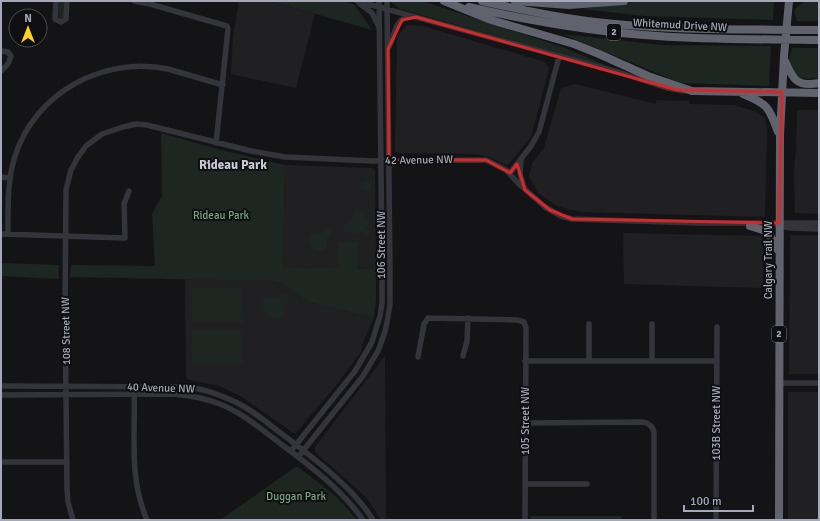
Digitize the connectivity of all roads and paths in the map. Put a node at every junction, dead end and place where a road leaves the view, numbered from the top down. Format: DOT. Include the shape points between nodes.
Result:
graph roads {
  1 [pos="56,1"];
  2 [pos="67,1"];
  3 [pos="134,1"];
  4 [pos="357,1"];
  5 [pos="388,1"];
  6 [pos="445,1"];
  7 [pos="482,1"];
  8 [pos="515,1"];
  9 [pos="624,1"];
  10 [pos="789,1"];
  11 [pos="793,1"];
  12 [pos="379,4"];
  13 [pos="388,9"];
  14 [pos="788,13"];
  15 [pos="416,17"];
  16 [pos="380,29"];
  17 [pos="819,30"];
  18 [pos="819,40"];
  19 [pos="388,49"];
  20 [pos="1,51"];
  21 [pos="559,56"];
  22 [pos="784,56"];
  23 [pos="1,71"];
  24 [pos="819,83"];
  25 [pos="223,85"];
  26 [pos="692,91"];
  27 [pos="739,92"];
  28 [pos="782,92"];
  29 [pos="819,93"];
  30 [pos="780,135"];
  31 [pos="216,143"];
  32 [pos="86,146"];
  33 [pos="522,158"];
  34 [pos="389,160"];
  35 [pos="380,161"];
  36 [pos="510,173"];
  37 [pos="1,177"];
  38 [pos="10,178"];
  39 [pos="525,190"];
  40 [pos="129,191"];
  41 [pos="819,223"];
  42 [pos="746,225"];
  43 [pos="779,225"];
  44 [pos="819,229"];
  45 [pos="1,234"];
  46 [pos="8,234"];
  47 [pos="66,236"];
  48 [pos="779,252"];
  49 [pos="468,318"];
  50 [pos="589,324"];
  51 [pos="652,324"];
  52 [pos="717,327"];
  53 [pos="463,356"];
  54 [pos="418,357"];
  55 [pos="525,361"];
  56 [pos="589,361"];
  57 [pos="652,361"];
  58 [pos="717,361"];
  59 [pos="779,384"];
  60 [pos="819,384"];
  61 [pos="1,386"];
  62 [pos="66,386"];
  63 [pos="134,386"];
  64 [pos="66,394"];
  65 [pos="134,394"];
  66 [pos="1,395"];
  67 [pos="525,424"];
  68 [pos="296,445"];
  69 [pos="303,451"];
  70 [pos="291,452"];
  71 [pos="298,457"];
  72 [pos="1,462"];
  73 [pos="67,462"];
  74 [pos="525,484"];
  75 [pos="587,484"];
  76 [pos="72,520"];
  77 [pos="147,520"];
  78 [pos="363,520"];
  79 [pos="373,520"];
  80 [pos="525,520"];
  81 [pos="654,520"];
  82 [pos="716,520"];
  83 [pos="779,520"];
  1 -- 2 [label="street" via="55,18 58,22 66,19"];
  3 -- 25 [label="street" via="225,25 228,29"];
  4 -- 12 [label="street"];
  4 -- 16 [label="street" via="369,11"];
  5 -- 13 [label="street, 106 Street NW"];
  6 -- 18 [label="highway, Whitemud Drive NW / 2" via="513,17 586,29 683,38"];
  6 -- 26 [label="highway" via="491,20 574,44 648,76"];
  7 -- 17 [label="highway, Whitemud Drive NW / 2" via="588,21 698,29"];
  8 -- 9 [label="highway" via="569,5"];
  10 -- 14 [label="highway, Calgary Trail NW"];
  11 -- 14 [label="highway"];
  12 -- 13 [label="street"];
  12 -- 16 [label="street, 106 Street NW"];
  13 -- 15 [label="street"];
  13 -- 19 [label="street, 106 Street NW"];
  14 -- 22 [label="highway, Calgary Trail NW"];
  15 -- 19 [label="street" via="400,22"];
  15 -- 21 [label="street"];
  16 -- 35 [label="street, 106 Street NW"];
  19 -- 34 [label="street, 106 Street NW"];
  20 -- 23 [label="street" via="12,56"];
  21 -- 26 [label="street" via="672,89"];
  21 -- 33 [label="street" via="541,129"];
  22 -- 24 [label="highway" via="789,72 797,82"];
  22 -- 28 [label="highway, Calgary Trail NW"];
  25 -- 31 [label="street"];
  25 -- 38 [label="street" via="168,69 148,67 114,69 91,75 72,84 58,95 31,123 19,144"];
  26 -- 27 [label="highway"];
  27 -- 28 [label="highway"];
  27 -- 30 [label="highway" via="765,105"];
  28 -- 29 [label="highway"];
  28 -- 30 [label="highway, Calgary Trail NW / 2"];
  30 -- 43 [label="highway, Calgary Trail NW / 2"];
  31 -- 32 [label="street, 42 Avenue NW" via="152,125 136,124 107,132"];
  31 -- 35 [label="street, 42 Avenue NW" via="285,157"];
  32 -- 47 [label="street, 108 Street NW" via="69,177 66,195"];
  33 -- 36 [label="street"];
  33 -- 39 [label="street" via="520,174"];
  34 -- 35 [label="street, 42 Avenue NW"];
  34 -- 36 [label="street, 42 Avenue NW" via="483,160 493,162"];
  34 -- 69 [label="street, 106 Street NW" via="390,304 385,332 378,351 367,369"];
  35 -- 68 [label="street, 106 Street NW" via="382,303 377,329 355,371"];
  36 -- 39 [label="street, 42 Avenue NW"];
  37 -- 38 [label="street"];
  38 -- 46 [label="street"];
  39 -- 42 [label="street, 42 Avenue NW" via="540,204 572,219"];
  40 -- 47 [label="street" via="124,204 125,238"];
  41 -- 43 [label="street, 42 Avenue NW"];
  42 -- 43 [label="street, 42 Avenue NW"];
  42 -- 43 [label="street, 42 Avenue NW" via="751,222"];
  42 -- 48 [label="highway" via="766,231"];
  43 -- 44 [label="street, 42 Avenue NW"];
  43 -- 48 [label="highway, Calgary Trail NW / 2"];
  45 -- 46 [label="street"];
  46 -- 47 [label="street"];
  47 -- 62 [label="street, 108 Street NW"];
  48 -- 59 [label="highway, Calgary Trail NW / 2"];
  49 -- 53 [label="street" via="467,341"];
  49 -- 54 [label="street" via="428,318 424,324"];
  49 -- 55 [label="street, 105 Street NW" via="524,322"];
  50 -- 56 [label="street"];
  51 -- 57 [label="street"];
  52 -- 58 [label="street, 103B Street NW"];
  55 -- 56 [label="street"];
  55 -- 67 [label="street, 105 Street NW"];
  56 -- 57 [label="street"];
  57 -- 58 [label="street"];
  58 -- 82 [label="street, 103B Street NW"];
  59 -- 60 [label="street"];
  59 -- 83 [label="highway, Calgary Trail NW / 2"];
  61 -- 62 [label="street, 40 Avenue NW"];
  62 -- 63 [label="street, 40 Avenue NW"];
  62 -- 64 [label="street, 108 Street NW"];
  63 -- 65 [label="street"];
  63 -- 68 [label="street, 40 Avenue NW" via="184,387 217,394 251,411"];
  64 -- 65 [label="street, 40 Avenue NW"];
  64 -- 66 [label="street, 40 Avenue NW"];
  64 -- 73 [label="street, 108 Street NW"];
  65 -- 70 [label="street, 40 Avenue NW" via="182,395 212,401 238,413"];
  65 -- 77 [label="street" via="135,478"];
  67 -- 74 [label="street, 105 Street NW"];
  67 -- 81 [label="street" via="642,422 650,425 654,433"];
  68 -- 69 [label="street, 40 Avenue NW"];
  68 -- 70 [label="street, 106 Street NW"];
  69 -- 71 [label="street, 106 Street NW"];
  69 -- 79 [label="street" via="347,488"];
  70 -- 71 [label="street"];
  71 -- 78 [label="street" via="341,494"];
  72 -- 73 [label="street"];
  73 -- 76 [label="street, 108 Street NW" via="67,495"];
  74 -- 75 [label="street"];
  74 -- 80 [label="street, 105 Street NW"];
}
